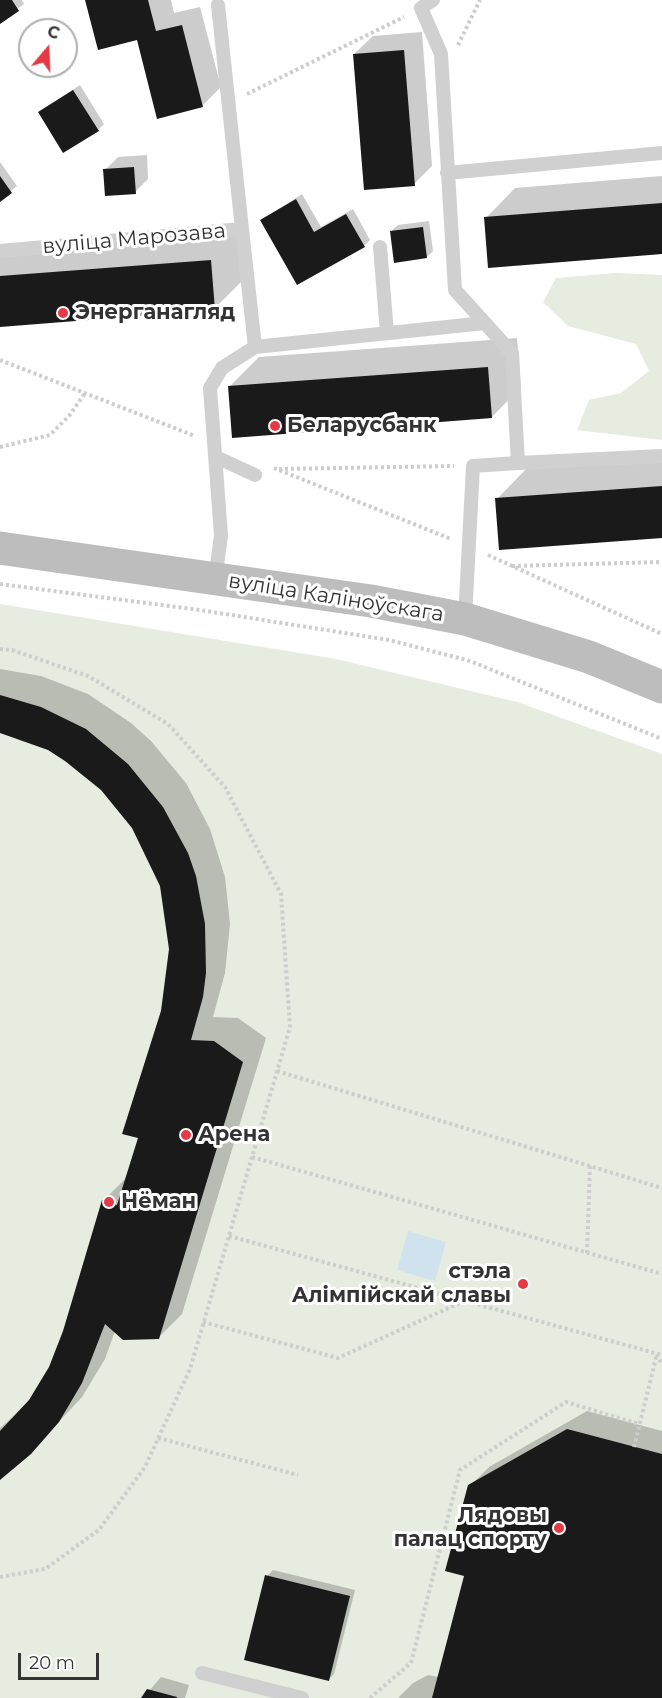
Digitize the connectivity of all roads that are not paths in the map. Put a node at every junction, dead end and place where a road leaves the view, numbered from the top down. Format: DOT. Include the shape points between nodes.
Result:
graph roads {
  1 [pos="433,0"];
  2 [pos="218,4"];
  3 [pos="419,4"];
  4 [pos="662,153"];
  5 [pos="447,173"];
  6 [pos="242,230"];
  7 [pos="380,247"];
  8 [pos="0,251"];
  9 [pos="485,323"];
  10 [pos="387,333"];
  11 [pos="255,347"];
  12 [pos="216,450"];
  13 [pos="662,456"];
  14 [pos="519,463"];
  15 [pos="255,475"];
  16 [pos="0,548"];
  17 [pos="215,580"];
  18 [pos="465,619"];
  19 [pos="662,687"];
  20 [pos="202,1673"];
  21 [pos="302,1698"];
  1 -- 3 [label="lane"];
  2 -- 6 [label="lane"];
  3 -- 5 [label="lane" via="441,54"];
  4 -- 5 [label="lane"];
  5 -- 9 [label="lane" via="455,290"];
  6 -- 8 [label="lane, вуліца Марозава"];
  6 -- 11 [label="lane, вуліца Марозава"];
  7 -- 10 [label="lane"];
  9 -- 10 [label="lane"];
  9 -- 14 [label="lane" via="512,353"];
  10 -- 11 [label="lane"];
  11 -- 12 [label="lane" via="222,368 210,388"];
  12 -- 15 [label="lane"];
  12 -- 17 [label="lane" via="221,536"];
  13 -- 14 [label="lane"];
  14 -- 18 [label="lane" via="473,466"];
  16 -- 17 [label="main road, вуліца Каліноўскага"];
  17 -- 18 [label="main road, вуліца Каліноўскага" via="371,601"];
  18 -- 19 [label="main road, вуліца Каліноўскага" via="590,657"];
  20 -- 21 [label="lane"];
}
